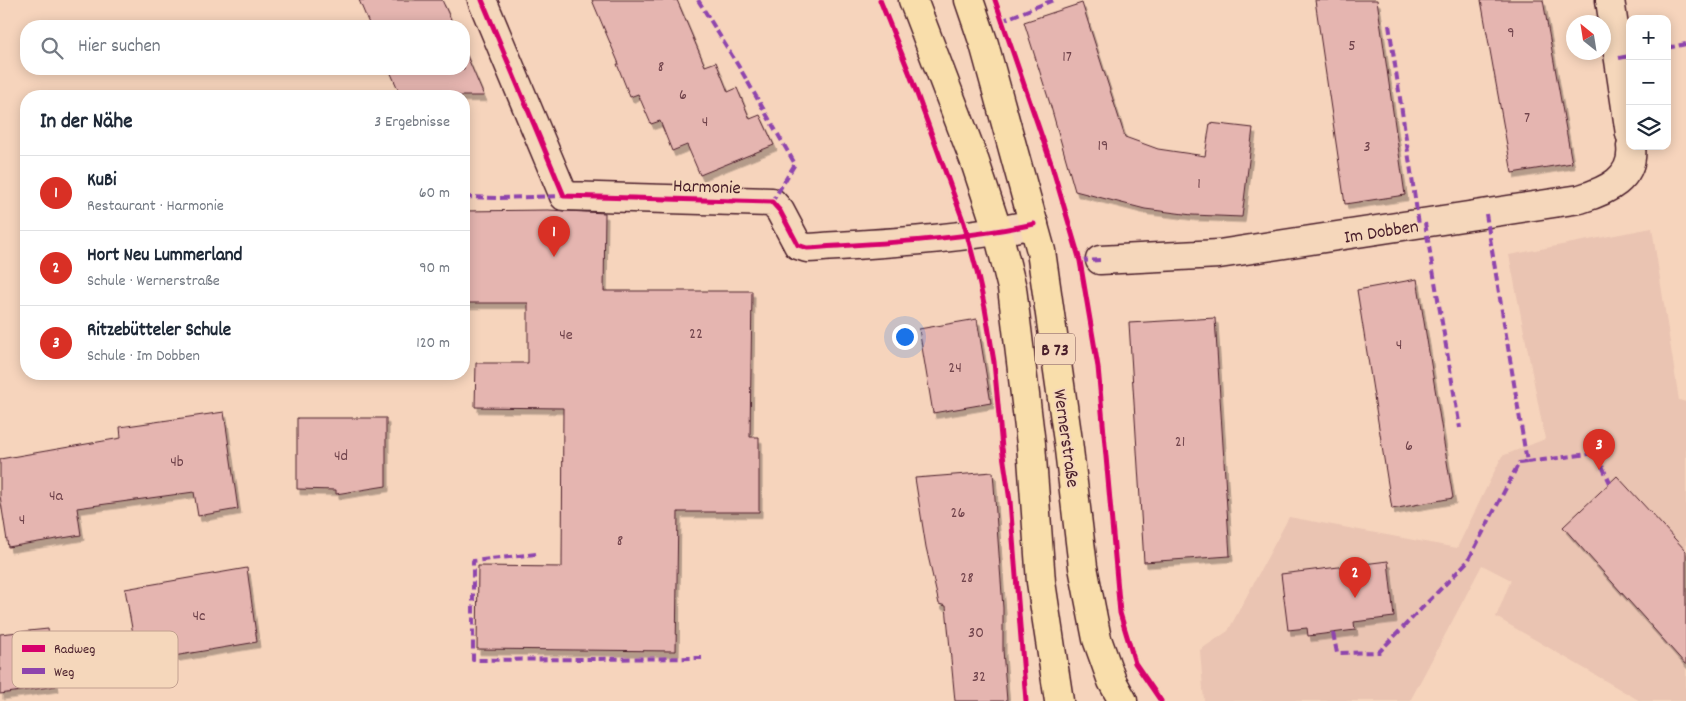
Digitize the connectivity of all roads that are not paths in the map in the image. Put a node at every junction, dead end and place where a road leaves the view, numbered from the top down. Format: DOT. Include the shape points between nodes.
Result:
graph roads {
  1 [pos="482,0"];
  2 [pos="913,0"];
  3 [pos="969,0"];
  4 [pos="1610,0"];
  5 [pos="1626,107"];
  6 [pos="1631,150"];
  7 [pos="1034,224"];
  8 [pos="998,232"];
  9 [pos="1100,260"];
  10 [pos="1059,701"];
  11 [pos="1123,701"];
  1 -- 8 [label="street, Harmonie" via="564,196 772,202 798,245 806,248"];
  2 -- 8 [label="main road, Wernerstraße / B 73"];
  3 -- 7 [label="main road, Wernerstraße / B 73"];
  4 -- 5 [label="street"];
  6 -- 9 [label="street, Im Dobben" via="1627,171 1614,186 1580,199 1219,254"];
  7 -- 8 [label="street, Harmonie"];
  7 -- 11 [label="main road, Wernerstraße / B 73" via="1043,260 1083,567 1097,639"];
  8 -- 10 [label="main road, Wernerstraße / B 73" via="1012,288 1031,444 1041,582"];
}
